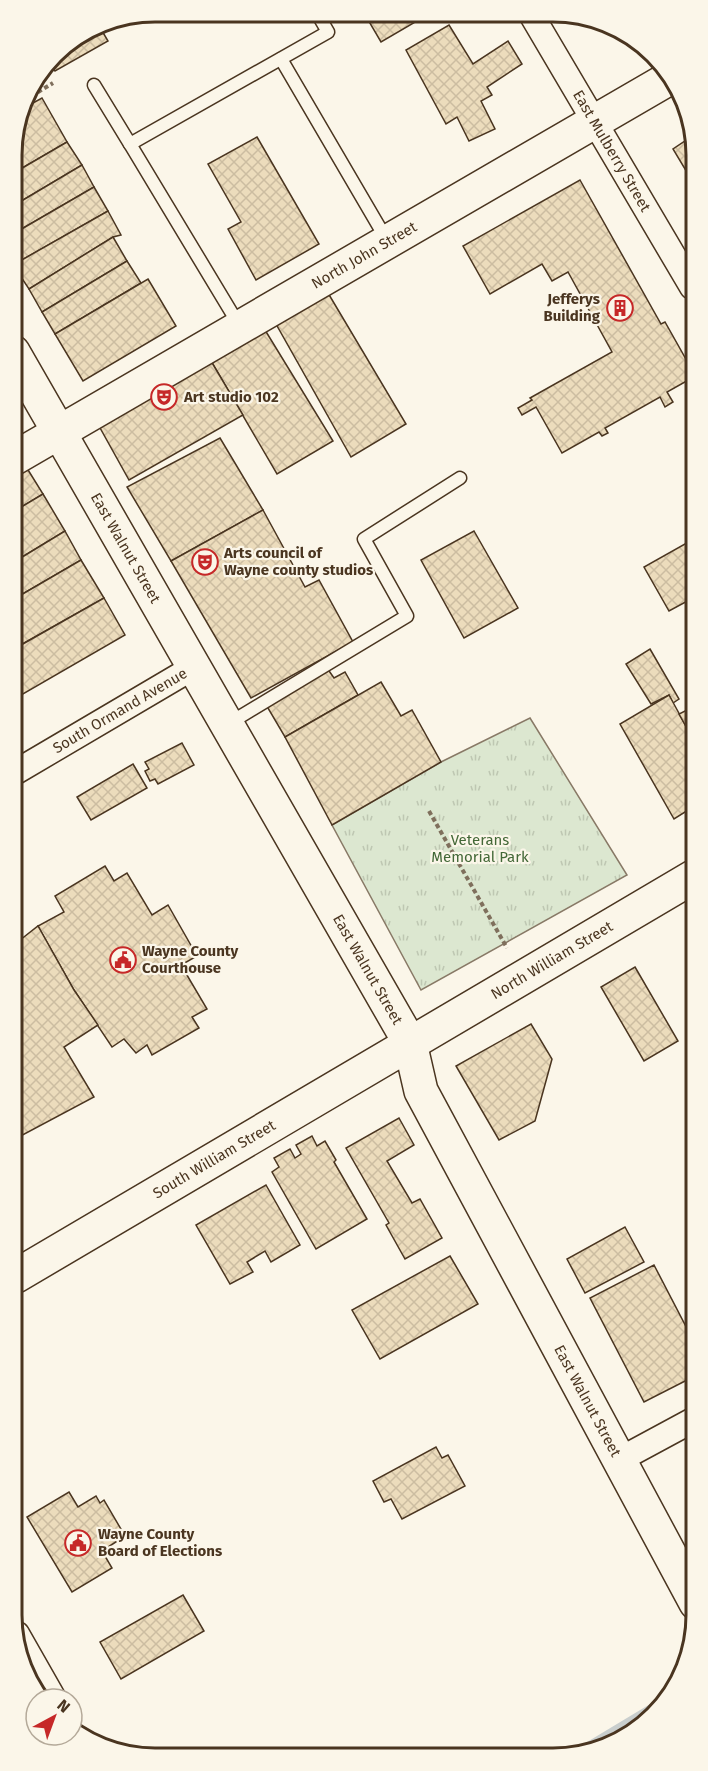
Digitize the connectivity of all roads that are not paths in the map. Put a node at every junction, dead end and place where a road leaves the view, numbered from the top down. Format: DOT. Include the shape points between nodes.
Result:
graph roads {
  1 [pos="536,22"];
  2 [pos="323,23"];
  3 [pos="281,59"];
  4 [pos="663,82"];
  5 [pos="94,85"];
  6 [pos="595,122"];
  7 [pos="130,144"];
  8 [pos="388,242"];
  9 [pos="686,277"];
  10 [pos="240,328"];
  11 [pos="23,368"];
  12 [pos="61,432"];
  13 [pos="23,453"];
  14 [pos="460,478"];
  15 [pos="194,667"];
  16 [pos="227,724"];
  17 [pos="23,767"];
  18 [pos="686,881"];
  19 [pos="410,1043"];
  20 [pos="22,1272"];
  21 [pos="685,1424"];
  22 [pos="619,1460"];
  23 [pos="685,1583"];
  24 [pos="28,1654"];
  25 [pos="47,1687"];
  1 -- 6 [label="street, East Mulberry Street"];
  2 -- 3 [label="lane" via="328,32"];
  3 -- 7 [label="lane"];
  3 -- 8 [label="lane"];
  4 -- 6 [label="street, North John Street"];
  5 -- 7 [label="lane"];
  6 -- 8 [label="street, North John Street"];
  6 -- 9 [label="street, East Mulberry Street"];
  7 -- 10 [label="lane"];
  8 -- 10 [label="street, North John Street"];
  10 -- 12 [label="street, North John Street"];
  11 -- 12 [label="street, East Walnut Street"];
  12 -- 13 [label="street, North John Street"];
  12 -- 15 [label="street, East Walnut Street"];
  14 -- 16 [label="lane" via="364,539 407,616"];
  15 -- 16 [label="street, East Walnut Street"];
  15 -- 17 [label="street, South Ormand Avenue"];
  16 -- 19 [label="street, East Walnut Street"];
  18 -- 19 [label="street, North William Street"];
  19 -- 20 [label="street, South William Street"];
  19 -- 22 [label="street, East Walnut Street" via="421,1091"];
  21 -- 22 [label="street"];
  22 -- 23 [label="street, East Walnut Street"];
  24 -- 25 [label="street"];
}
